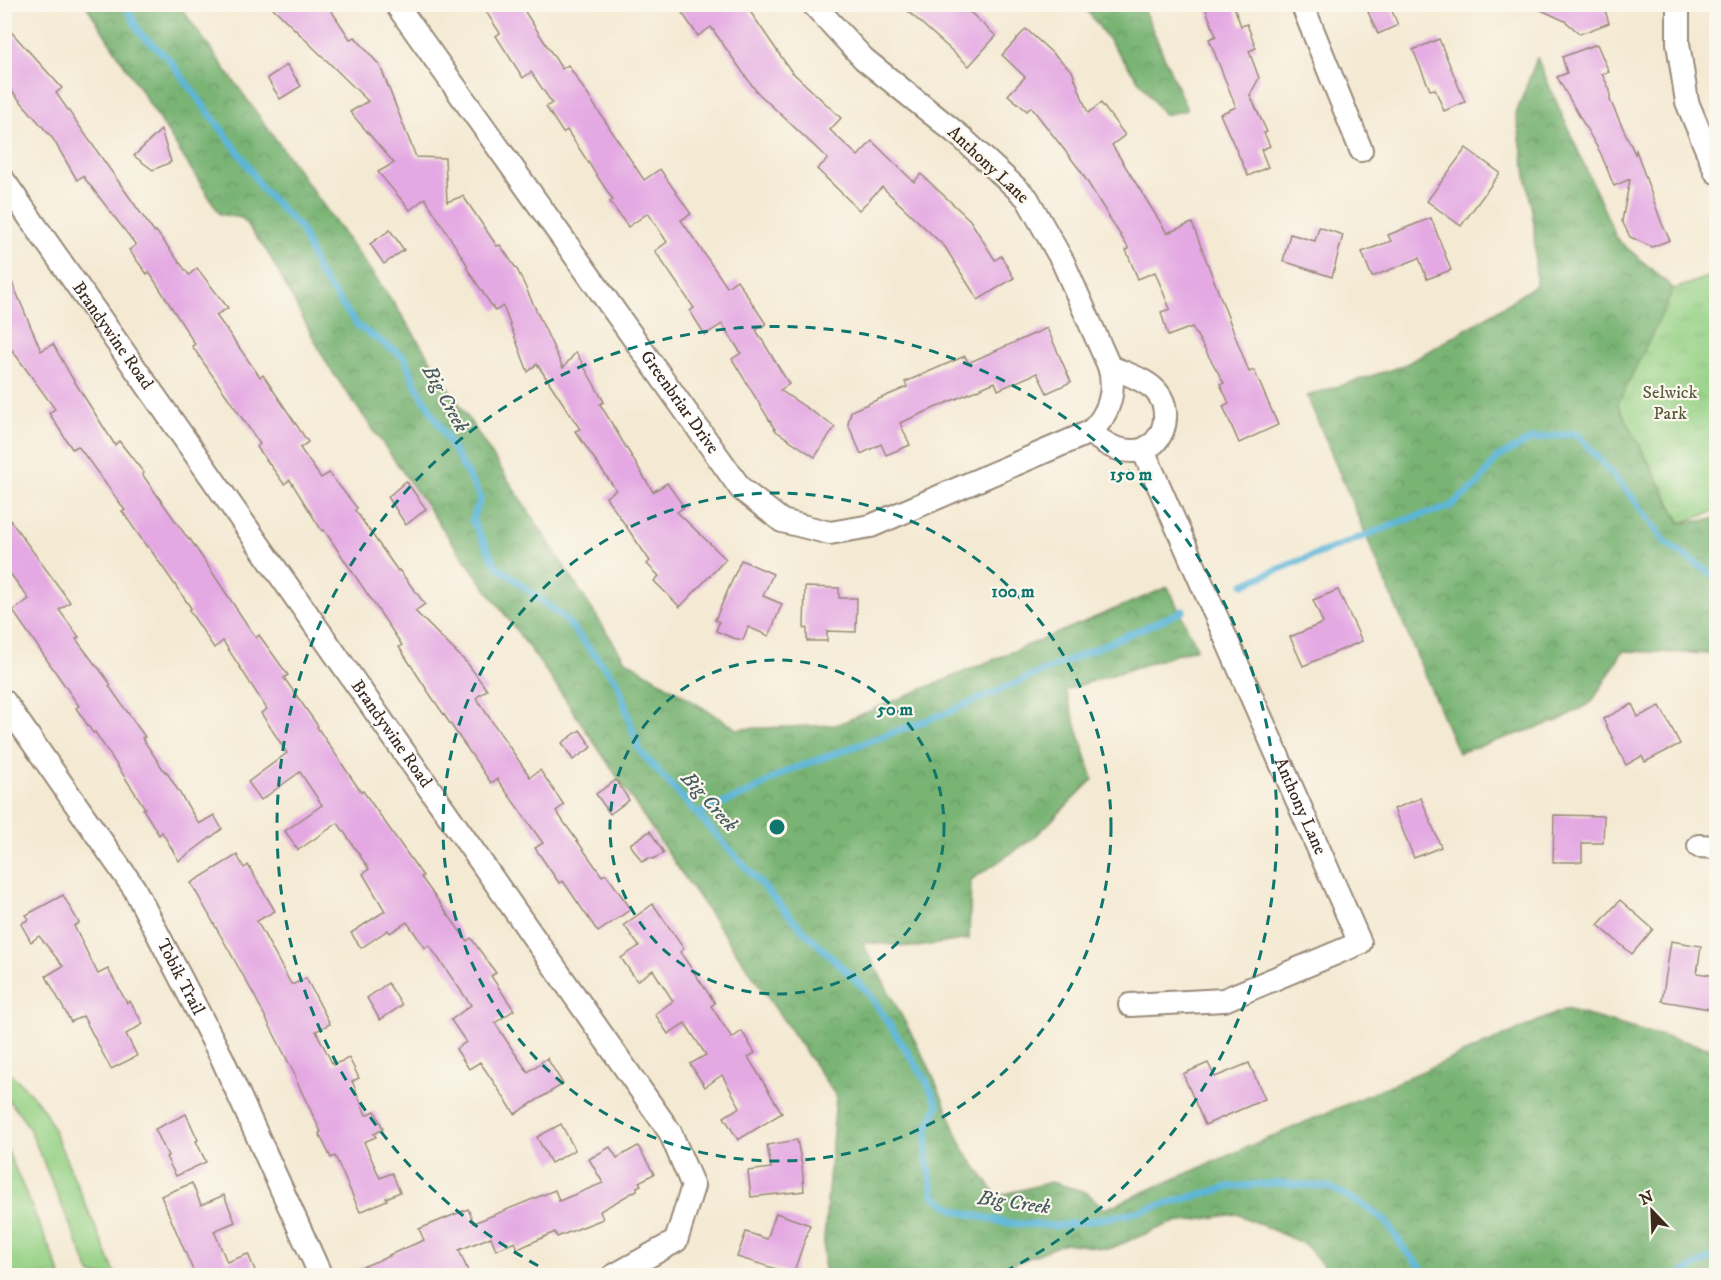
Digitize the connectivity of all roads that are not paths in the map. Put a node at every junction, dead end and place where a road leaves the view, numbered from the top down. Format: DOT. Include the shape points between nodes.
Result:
graph roads {
  1 [pos="396,4"];
  2 [pos="813,4"];
  3 [pos="1302,4"];
  4 [pos="1678,4"];
  5 [pos="1361,150"];
  6 [pos="1716,172"];
  7 [pos="4,181"];
  8 [pos="1109,366"];
  9 [pos="1090,432"];
  10 [pos="1143,450"];
  11 [pos="4,701"];
  12 [pos="1130,1005"];
  13 [pos="321,1275"];
  14 [pos="613,1275"];
  1 -- 9 [label="street, Greenbriar Drive" via="741,489 782,521 830,533 871,526"];
  2 -- 8 [label="street, Anthony Lane" via="864,59 962,138 1027,198 1063,262"];
  3 -- 5 [label="street"];
  4 -- 6 [label="street" via="1678,43 1687,102"];
  7 -- 14 [label="street, Brandywine Road" via="670,1132 693,1186 676,1241"];
  8 -- 9 [label="street, Anthony Lane" via="1112,397 1100,423"];
  8 -- 10 [label="street" via="1156,391 1165,406 1165,425 1155,442"];
  9 -- 10 [label="street" via="1118,450"];
  10 -- 12 [label="street, Anthony Lane" via="1360,943 1224,1000"];
  11 -- 13 [label="street, Tobik Trail" via="134,888 222,1058"];
}
